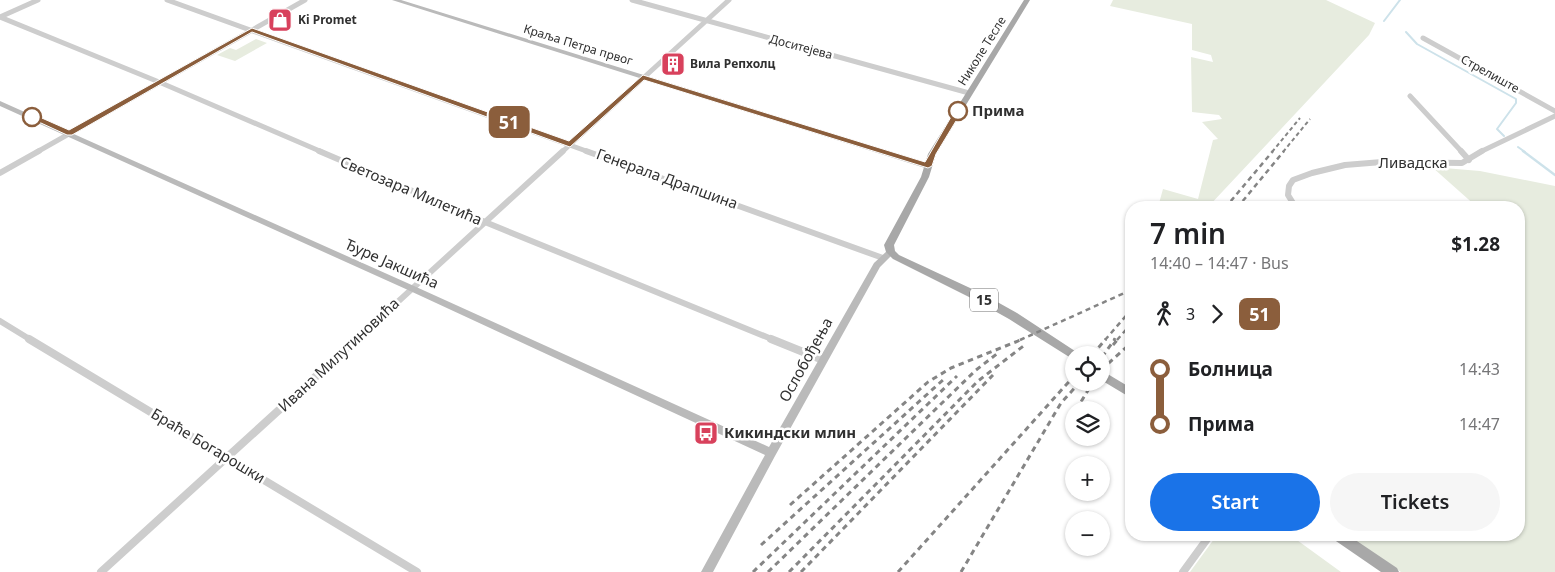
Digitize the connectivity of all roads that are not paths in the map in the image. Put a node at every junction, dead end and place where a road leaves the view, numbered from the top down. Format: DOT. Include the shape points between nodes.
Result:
graph roads {
  1 [pos="38,0"];
  2 [pos="167,0"];
  3 [pos="304,0"];
  4 [pos="394,0"];
  5 [pos="632,0"];
  6 [pos="729,0"];
  7 [pos="1026,0"];
  8 [pos="0,17"];
  9 [pos="706,20"];
  10 [pos="252,30"];
  11 [pos="1423,38"];
  12 [pos="643,77"];
  13 [pos="159,82"];
  14 [pos="969,93"];
  15 [pos="1410,96"];
  16 [pos="0,103"];
  17 [pos="1555,111"];
  18 [pos="1555,116"];
  19 [pos="70,133"];
  20 [pos="570,144"];
  21 [pos="1469,160"];
  22 [pos="928,166"];
  23 [pos="0,173"];
  24 [pos="1292,201"];
  25 [pos="485,222"];
  26 [pos="887,255"];
  27 [pos="411,288"];
  28 [pos="0,321"];
  29 [pos="1065,350"];
  30 [pos="823,360"];
  31 [pos="1110,380"];
  32 [pos="1125,389"];
  33 [pos="771,453"];
  34 [pos="227,458"];
  35 [pos="1206,541"];
  36 [pos="1346,541"];
  37 [pos="101,572"];
  38 [pos="417,572"];
  39 [pos="707,572"];
  40 [pos="1183,572"];
  41 [pos="1392,572"];
  1 -- 8 [label="street"];
  2 -- 10 [label="street, Генерала Драпшина"];
  3 -- 10 [label="street"];
  4 -- 12 [label="main road, Краља Петра првог"];
  5 -- 9 [label="street, Доситејева"];
  6 -- 9 [label="street, Ивана Милутиновића"];
  7 -- 14 [label="main road, Николе Тесле"];
  8 -- 13 [label="street, Светозара Милетића"];
  9 -- 12 [label="street, Ивана Милутиновића"];
  9 -- 14 [label="street, Доситејева"];
  10 -- 13 [label="street"];
  10 -- 20 [label="street, Генерала Драпшина"];
  11 -- 17 [label="street, Стрелиште"];
  12 -- 20 [label="street, Ивана Милутиновића"];
  12 -- 22 [label="main road, Краља Петра првог"];
  13 -- 19 [label="street"];
  13 -- 25 [label="street, Светозара Милетића"];
  14 -- 22 [label="main road, Николе Тесле"];
  15 -- 21 [label="street"];
  16 -- 19 [label="main road, Ђуре Јакшића"];
  18 -- 21 [label="street, Ливадска" via="1494,144"];
  19 -- 23 [label="street"];
  19 -- 27 [label="main road, Ђуре Јакшића"];
  20 -- 25 [label="street, Ивана Милутиновића"];
  20 -- 26 [label="street, Генерала Драпшина"];
  21 -- 24 [label="street, Ливадска" via="1462,163 1382,162 1312,173 1293,180 1288,195"];
  22 -- 26 [label="main road, Ослобођења"];
  25 -- 27 [label="street, Ивана Милутиновића"];
  25 -- 30 [label="street, Светозара Милетића"];
  26 -- 29 [label="main road, 15" via="979,297"];
  26 -- 30 [label="main road, Ослобођења" via="877,264"];
  27 -- 33 [label="main road, Ђуре Јакшића"];
  27 -- 34 [label="street, Ивана Милутиновића"];
  28 -- 34 [label="street, Браће Богарошки"];
  30 -- 33 [label="main road, Ослобођења"];
  31 -- 32 [label="main road"];
  33 -- 39 [label="main road, Ослобођења"];
  34 -- 37 [label="street, Ивана Милутиновића"];
  34 -- 38 [label="street, Браће Богарошки"];
  35 -- 40 [label="street"];
  36 -- 41 [label="main road"];
}
